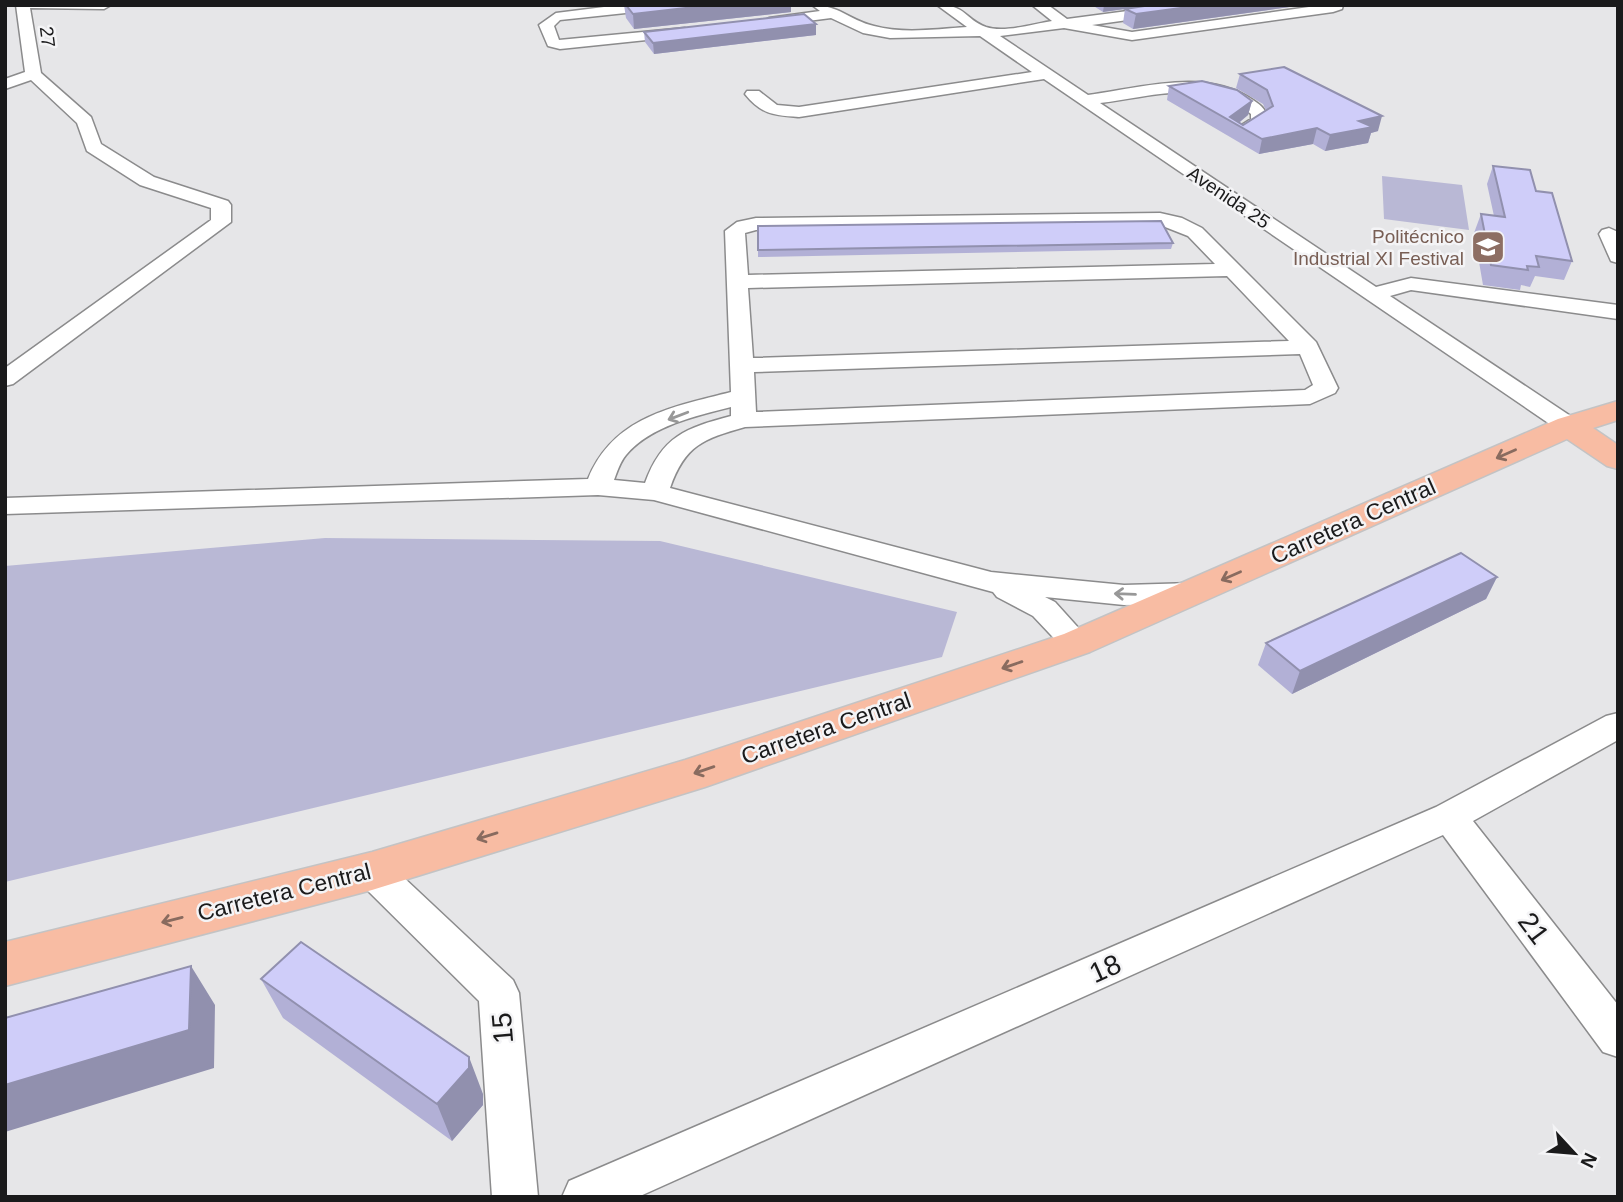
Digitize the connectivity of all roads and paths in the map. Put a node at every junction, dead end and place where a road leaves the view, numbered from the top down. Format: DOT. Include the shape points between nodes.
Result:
graph roads {
  1 [pos="104,5"];
  2 [pos="663,5"];
  3 [pos="944,5"];
  4 [pos="1039,5"];
  5 [pos="1206,5"];
  6 [pos="1335,5"];
  7 [pos="27,8"];
  8 [pos="825,9"];
  9 [pos="5,18"];
  10 [pos="1064,24"];
  11 [pos="748,25"];
  12 [pos="981,30"];
  13 [pos="695,31"];
  14 [pos="33,74"];
  15 [pos="1047,74"];
  16 [pos="5,85"];
  17 [pos="753,94"];
  18 [pos="1085,100"];
  19 [pos="1238,133"];
  20 [pos="1609,234"];
  21 [pos="1618,257"];
  22 [pos="1232,270"];
  23 [pos="738,282"];
  24 [pos="1373,294"];
  25 [pos="1618,313"];
  26 [pos="1308,347"];
  27 [pos="742,365"];
  28 [pos="5,379"];
  29 [pos="744,408"];
  30 [pos="1618,410"];
  31 [pos="1569,426"];
  32 [pos="1618,459"];
  33 [pos="598,487"];
  34 [pos="655,492"];
  35 [pos="5,506"];
  36 [pos="991,582"];
  37 [pos="1193,593"];
  38 [pos="1077,643"];
  39 [pos="1615,731"];
  40 [pos="1450,817"];
  41 [pos="372,871"];
  42 [pos="5,964"];
  43 [pos="1618,1038"];
  44 [pos="515,1197"];
  45 [pos="584,1197"];
  1 -- 7 [label="street"];
  2 -- 13 [label="street" via="567,15 546,25 553,43 560,45"];
  3 -- 12 [label="street, Avenida 25"];
  4 -- 10 [label="street"];
  5 -- 10 [label="street"];
  6 -- 10 [label="street" via="1132,36"];
  7 -- 9 [label="street"];
  7 -- 14 [label="street, 27"];
  8 -- 11 [label="street"];
  8 -- 12 [label="street" via="871,31 894,36"];
  10 -- 12 [label="street" via="1005,32"];
  12 -- 15 [label="street, Avenida 25"];
  14 -- 16 [label="street"];
  14 -- 28 [label="street" via="85,121 93,148 147,181 221,205 220,222"];
  15 -- 17 [label="street" via="799,112 772,110"];
  15 -- 18 [label="street, Avenida 25"];
  18 -- 19 [label="street" via="1209,87 1227,92 1259,113 1259,121"];
  18 -- 24 [label="street, Avenida 25"];
  20 -- 21 [label="street"];
  22 -- 23 [label="street"];
  22 -- 23 [label="street" via="1195,232 1160,219 756,224 735,232"];
  22 -- 26 [label="street"];
  23 -- 27 [label="street"];
  24 -- 25 [label="street" via="1411,284"];
  24 -- 31 [label="street, Avenida 25"];
  26 -- 27 [label="street"];
  26 -- 29 [label="street" via="1326,388 1310,397"];
  27 -- 29 [label="street"];
  29 -- 33 [label="street, one-way" via="698,408 630,437 613,453"];
  29 -- 34 [label="street" via="677,445 664,464"];
  30 -- 31 [label="main road, Carretera Central"];
  31 -- 32 [label="main road, Avenida 25"];
  31 -- 37 [label="main road, Carretera Central, one-way"];
  33 -- 34 [label="street"];
  33 -- 35 [label="street"];
  34 -- 36 [label="street"];
  37 -- 36 [label="street, one-way" via="1124,595"];
  36 -- 38 [label="street" via="1044,608"];
  37 -- 38 [label="main road, Carretera Central"];
  38 -- 41 [label="main road, Carretera Central, one-way" via="690,775"];
  39 -- 40 [label="street, 18"];
  40 -- 43 [label="street, 21"];
  40 -- 45 [label="street, 18"];
  41 -- 42 [label="main road, Carretera Central, one-way"];
  41 -- 44 [label="street, 15" via="499,993"];
}
